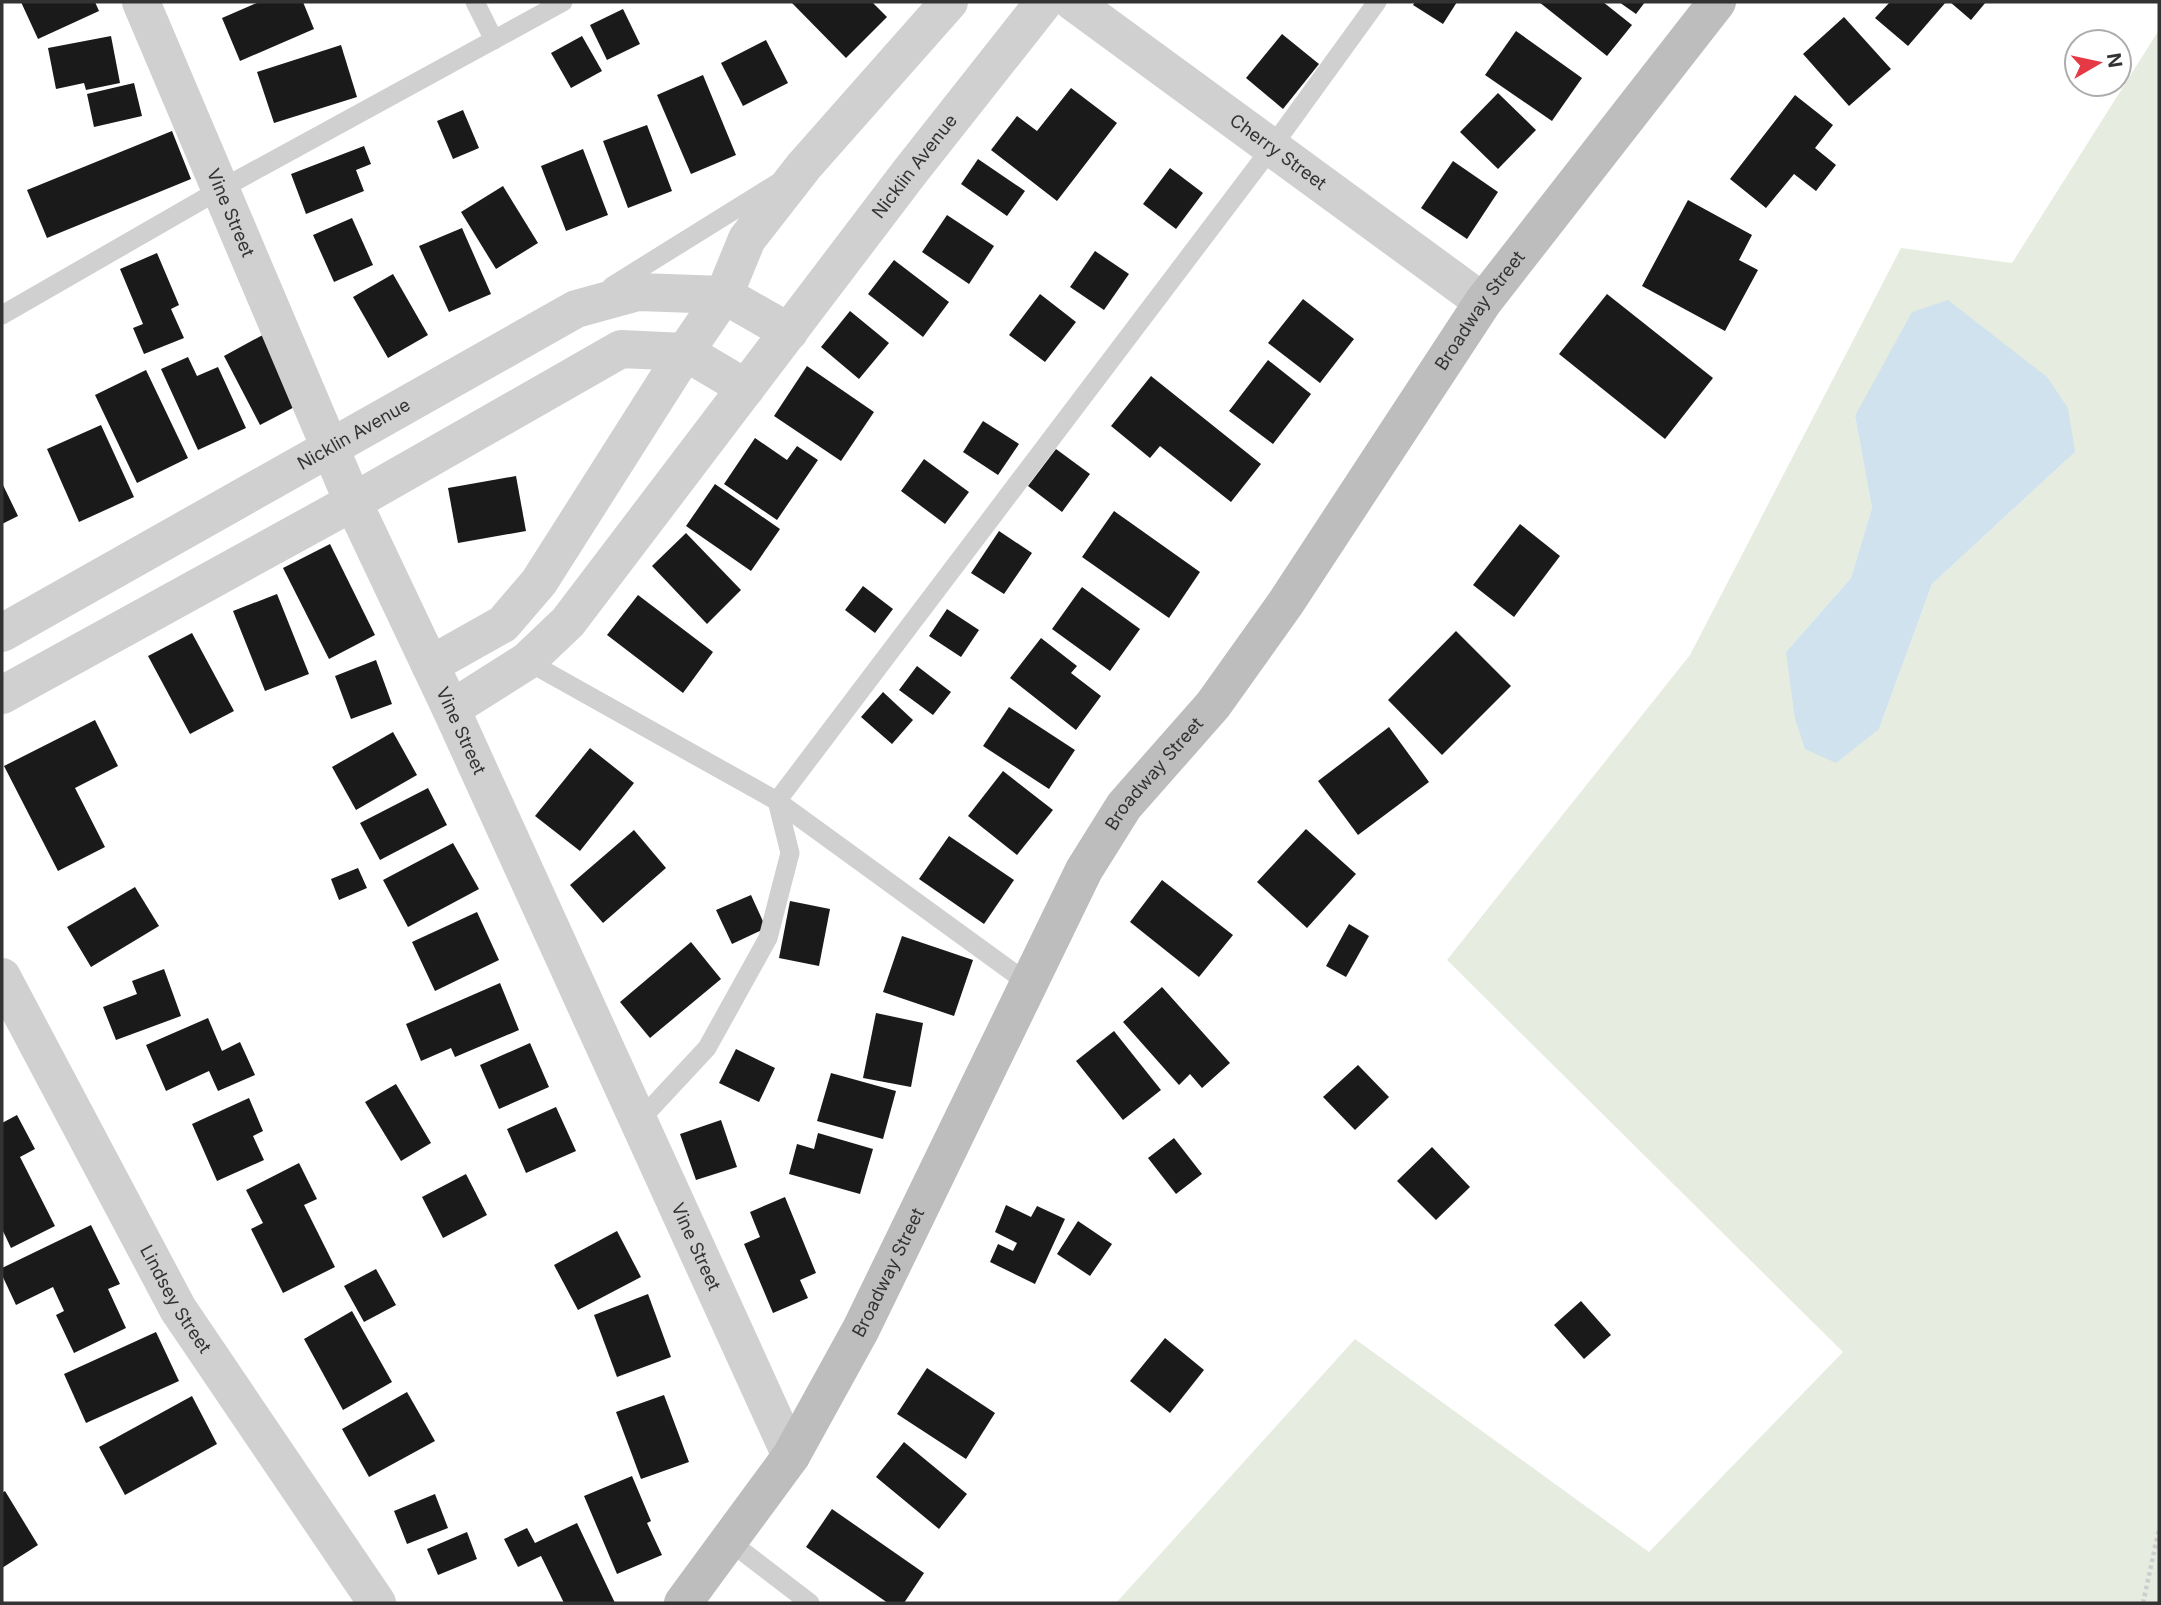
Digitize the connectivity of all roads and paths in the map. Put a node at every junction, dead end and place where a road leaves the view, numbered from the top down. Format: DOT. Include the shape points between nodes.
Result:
graph roads {
  1 [pos="141,2"];
  2 [pos="475,2"];
  3 [pos="563,2"];
  4 [pos="949,2"];
  5 [pos="1044,2"];
  6 [pos="1073,2"];
  7 [pos="1377,2"];
  8 [pos="1717,2"];
  9 [pos="494,40"];
  10 [pos="1272,148"];
  11 [pos="804,166"];
  12 [pos="220,189"];
  13 [pos="724,295"];
  14 [pos="1483,302"];
  15 [pos="576,309"];
  16 [pos="2,314"];
  17 [pos="789,332"];
  18 [pos="685,352"];
  19 [pos="746,388"];
  20 [pos="331,448"];
  21 [pos="353,502"];
  22 [pos="2,633"];
  23 [pos="527,661"];
  24 [pos="430,665"];
  25 [pos="2,695"];
  26 [pos="451,709"];
  27 [pos="777,801"];
  28 [pos="2,978"];
  29 [pos="1029,984"];
  30 [pos="11,1018"];
  31 [pos="639,1121"];
  32 [pos="791,1456"];
  33 [pos="2159,1530"];
  34 [pos="729,1541"];
  35 [pos="377,1603"];
  36 [pos="682,1603"];
  37 [pos="810,1603"];
  38 [pos="2143,1603"];
  1 -- 12 [label="street, Vine Street"];
  2 -- 9 [label="lane"];
  3 -- 9 [label="lane"];
  4 -- 11 [label="street"];
  5 -- 17 [label="street, Nicklin Avenue"];
  6 -- 10 [label="street, Cherry Street"];
  7 -- 10 [label="lane"];
  8 -- 14 [label="main road, Broadway Street"];
  9 -- 12 [label="lane"];
  10 -- 14 [label="street, Cherry Street"];
  10 -- 27 [label="lane"];
  11 -- 13 [label="street" via="747,239"];
  11 -- 15 [label="lane"];
  12 -- 16 [label="lane"];
  12 -- 20 [label="street, Vine Street"];
  13 -- 15 [label="street, Nicklin Avenue" via="638,292"];
  13 -- 17 [label="street, Nicklin Avenue"];
  13 -- 18 [label="street"];
  14 -- 29 [label="main road, Broadway Street" via="1285,604 1213,705 1124,806 1084,870"];
  15 -- 20 [label="street, Nicklin Avenue"];
  17 -- 19 [label="street, Nicklin Avenue"];
  18 -- 19 [label="street"];
  18 -- 21 [label="street" via="621,349"];
  18 -- 24 [label="street" via="540,582 503,624"];
  19 -- 23 [label="street, Nicklin Avenue" via="568,622"];
  20 -- 21 [label="street, Vine Street"];
  20 -- 22 [label="street, Nicklin Avenue"];
  21 -- 24 [label="street, Vine Street"];
  21 -- 25 [label="street"];
  23 -- 26 [label="street, Nicklin Avenue"];
  23 -- 27 [label="lane"];
  24 -- 26 [label="street, Vine Street"];
  26 -- 31 [label="street, Vine Street"];
  27 -- 29 [label="lane"];
  27 -- 31 [label="lane" via="790,853 768,938 707,1048"];
  28 -- 30 [label="street, Lindsey Street"];
  29 -- 32 [label="main road, Broadway Street" via="861,1329"];
  30 -- 35 [label="street, Lindsey Street" via="178,1310"];
  31 -- 32 [label="street, Vine Street"];
  32 -- 34 [label="main road, Broadway Street"];
  33 -- 38 [label="path"];
  34 -- 36 [label="main road, Broadway Street"];
  34 -- 37 [label="lane"];
}
